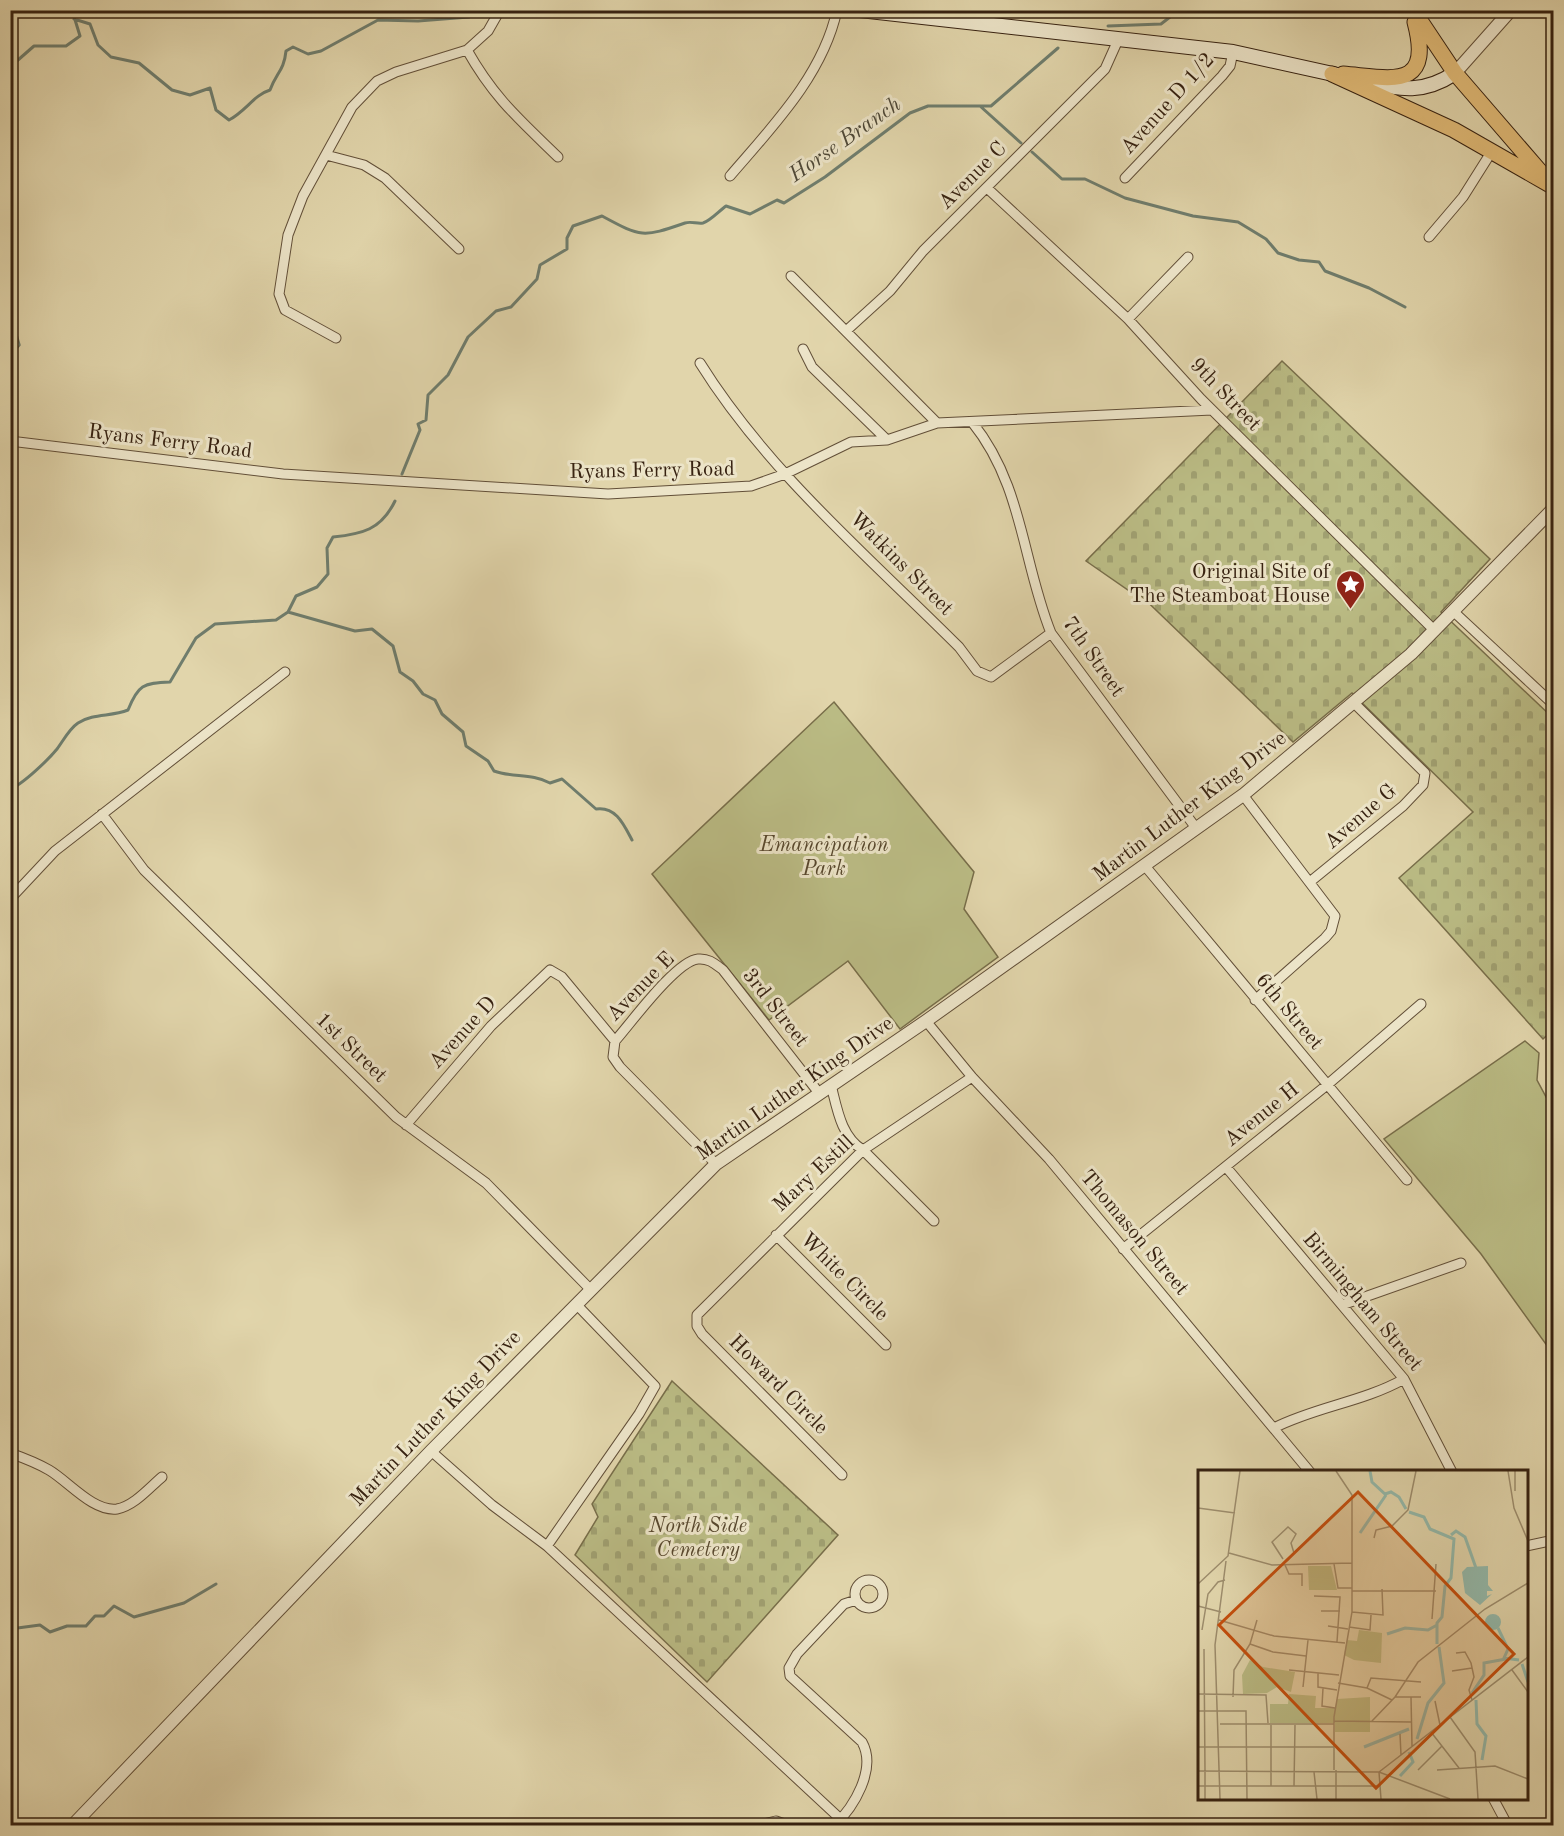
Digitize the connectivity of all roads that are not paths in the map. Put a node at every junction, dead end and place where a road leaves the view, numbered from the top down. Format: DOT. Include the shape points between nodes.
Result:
graph roads {
  1 [pos="500,10"];
  2 [pos="837,10"];
  3 [pos="860,10"];
  4 [pos="1413,10"];
  5 [pos="1510,10"];
  6 [pos="928,15"];
  7 [pos="1118,40"];
  8 [pos="467,50"];
  9 [pos="1233,52"];
  10 [pos="1332,74"];
  11 [pos="1455,74"];
  12 [pos="1492,151"];
  13 [pos="326,155"];
  14 [pos="558,157"];
  15 [pos="730,176"];
  16 [pos="1125,178"];
  17 [pos="1553,187"];
  18 [pos="987,188"];
  19 [pos="1429,237"];
  20 [pos="459,249"];
  21 [pos="1188,257"];
  22 [pos="791,276"];
  23 [pos="1128,319"];
  24 [pos="846,331"];
  25 [pos="336,338"];
  26 [pos="803,349"];
  27 [pos="700,363"];
  28 [pos="1212,410"];
  29 [pos="972,422"];
  30 [pos="937,423"];
  31 [pos="887,440"];
  32 [pos="10,441"];
  33 [pos="785,474"];
  34 [pos="1554,508"];
  35 [pos="1454,612"];
  36 [pos="1435,631"];
  37 [pos="1051,633"];
  38 [pos="285,672"];
  39 [pos="1354,703"];
  40 [pos="1554,705"];
  41 [pos="1243,795"];
  42 [pos="102,814"];
  43 [pos="1196,828"];
  44 [pos="1145,866"];
  45 [pos="1311,881"];
  46 [pos="10,899"];
  47 [pos="695,959"];
  48 [pos="1255,1000"];
  49 [pos="1421,1004"];
  50 [pos="926,1021"];
  51 [pos="615,1041"];
  52 [pos="972,1077"];
  53 [pos="831,1085"];
  54 [pos="1327,1085"];
  55 [pos="819,1093"];
  56 [pos="406,1125"];
  57 [pos="863,1150"];
  58 [pos="716,1164"];
  59 [pos="1226,1167"];
  60 [pos="1407,1180"];
  61 [pos="934,1221"];
  62 [pos="776,1235"];
  63 [pos="1123,1249"];
  64 [pos="1461,1263"];
  65 [pos="591,1290"];
  66 [pos="576,1304"];
  67 [pos="1342,1305"];
  68 [pos="697,1315"];
  69 [pos="886,1345"];
  70 [pos="1404,1379"];
  71 [pos="1274,1428"];
  72 [pos="431,1451"];
  73 [pos="10,1453"];
  74 [pos="1308,1470"];
  75 [pos="1451,1470"];
  76 [pos="842,1475"];
  77 [pos="162,1477"];
  78 [pos="1554,1540"];
  79 [pos="547,1546"];
  80 [pos="1528,1546"];
  81 [pos="856,1600"];
  82 [pos="1494,1800"];
  83 [pos="841,1823"];
  84 [pos="72,1826"];
  85 [pos="754,1826"];
  86 [pos="790,1826"];
  87 [pos="1508,1826"];
  1 -- 8 [label="street" via="488,32"];
  2 -- 15 [label="street" via="827,45 803,85"];
  3 -- 6 [label="main road"];
  4 -- 10 [label="main road" via="1419,61 1412,72 1400,79"];
  4 -- 11 [label="main road"];
  5 -- 11 [label="street"];
  6 -- 7 [label="main road"];
  7 -- 9 [label="main road"];
  7 -- 18 [label="street, Avenue C" via="1105,69"];
  8 -- 13 [label="street" via="377,81 352,107"];
  8 -- 14 [label="street" via="502,104"];
  9 -- 10 [label="main road"];
  9 -- 16 [label="street, Avenue D 1/2" via="1230,66 1222,76"];
  10 -- 11 [label="main road" via="1400,89 1438,84"];
  10 -- 12 [label="main road"];
  11 -- 17 [label="main road"];
  12 -- 17 [label="main road"];
  12 -- 19 [label="street" via="1463,197"];
  13 -- 20 [label="street" via="364,165 385,178"];
  13 -- 25 [label="street" via="303,196 288,236 279,294 285,310"];
  18 -- 23 [label="street, 9th Street"];
  18 -- 24 [label="street, Avenue C" via="923,251 890,291"];
  21 -- 23 [label="street"];
  22 -- 24 [label="street"];
  23 -- 28 [label="street, 9th Street"];
  24 -- 30 [label="street"];
  26 -- 31 [label="street" via="812,367"];
  27 -- 33 [label="street, Watkins Street" via="724,402"];
  28 -- 29 [label="street, Ryans Ferry Road"];
  28 -- 36 [label="street, 9th Street"];
  29 -- 30 [label="street, Ryans Ferry Road"];
  29 -- 37 [label="street, 7th Street" via="993,449 1016,506 1040,607"];
  30 -- 31 [label="street, Ryans Ferry Road"];
  31 -- 33 [label="street, Ryans Ferry Road" via="851,442"];
  32 -- 33 [label="street, Ryans Ferry Road" via="283,474 608,494 751,486"];
  33 -- 37 [label="street, Watkins Street" via="959,647 977,671 991,677"];
  34 -- 35 [label="street, Martin Luther King Drive"];
  35 -- 36 [label="street, Martin Luther King Drive"];
  35 -- 40 [label="street"];
  36 -- 39 [label="street, Martin Luther King Drive"];
  37 -- 43 [label="street, 7th Street"];
  38 -- 42 [label="street"];
  39 -- 41 [label="street, Martin Luther King Drive"];
  39 -- 45 [label="street, Avenue G" via="1425,773 1423,786"];
  41 -- 43 [label="street, Martin Luther King Drive"];
  41 -- 45 [label="street"];
  42 -- 46 [label="street" via="55,851"];
  42 -- 56 [label="street, 1st Street" via="144,870"];
  43 -- 44 [label="street, Martin Luther King Drive"];
  44 -- 48 [label="street, 6th Street"];
  44 -- 50 [label="street, Martin Luther King Drive"];
  45 -- 48 [label="street" via="1332,909 1335,922 1325,938"];
  47 -- 51 [label="street, Avenue E" via="679,968"];
  47 -- 55 [label="street, 3rd Street" via="707,958 723,970"];
  48 -- 54 [label="street, 6th Street"];
  49 -- 54 [label="street, Avenue H"];
  50 -- 52 [label="street, Thomason Street"];
  50 -- 53 [label="street, Martin Luther King Drive"];
  51 -- 56 [label="street, Avenue D" via="562,977 550,970 491,1026"];
  51 -- 58 [label="street" via="614,1057 620,1067"];
  52 -- 57 [label="street, Mary Estill"];
  52 -- 63 [label="street, Thomason Street" via="1049,1159"];
  53 -- 55 [label="street, Martin Luther King Drive"];
  53 -- 57 [label="street" via="839,1120 855,1145"];
  54 -- 59 [label="street, Avenue H"];
  54 -- 60 [label="street, 6th Street"];
  55 -- 58 [label="street, Martin Luther King Drive"];
  56 -- 65 [label="street, 1st Street" via="486,1183"];
  57 -- 61 [label="street"];
  57 -- 62 [label="street, Mary Estill"];
  58 -- 65 [label="street, Martin Luther King Drive"];
  59 -- 63 [label="street, Avenue H"];
  59 -- 67 [label="street, Birmingham Street"];
  62 -- 68 [label="street, Mary Estill"];
  62 -- 69 [label="street, White Circle"];
  63 -- 71 [label="street, Thomason Street"];
  64 -- 67 [label="street"];
  65 -- 66 [label="street, Martin Luther King Drive"];
  66 -- 72 [label="street, Martin Luther King Drive"];
  66 -- 79 [label="street" via="655,1386"];
  67 -- 70 [label="street, Birmingham Street"];
  68 -- 76 [label="street, Howard Circle" via="702,1334"];
  70 -- 71 [label="street" via="1383,1391"];
  70 -- 75 [label="street, Birmingham Street"];
  71 -- 74 [label="street, Thomason Street"];
  72 -- 79 [label="street" via="492,1505"];
  72 -- 84 [label="street, Martin Luther King Drive"];
  73 -- 77 [label="street" via="48,1469 107,1509 133,1501"];
  78 -- 80 [label="street"];
  79 -- 83 [label="street"];
  81 -- 83 [label="street" via="844,1604 797,1654 789,1668 790,1676 866,1748 868,1757 861,1784"];
  82 -- 87 [label="street"];
  85 -- 86 [label="street" via="776,1821"];
}
